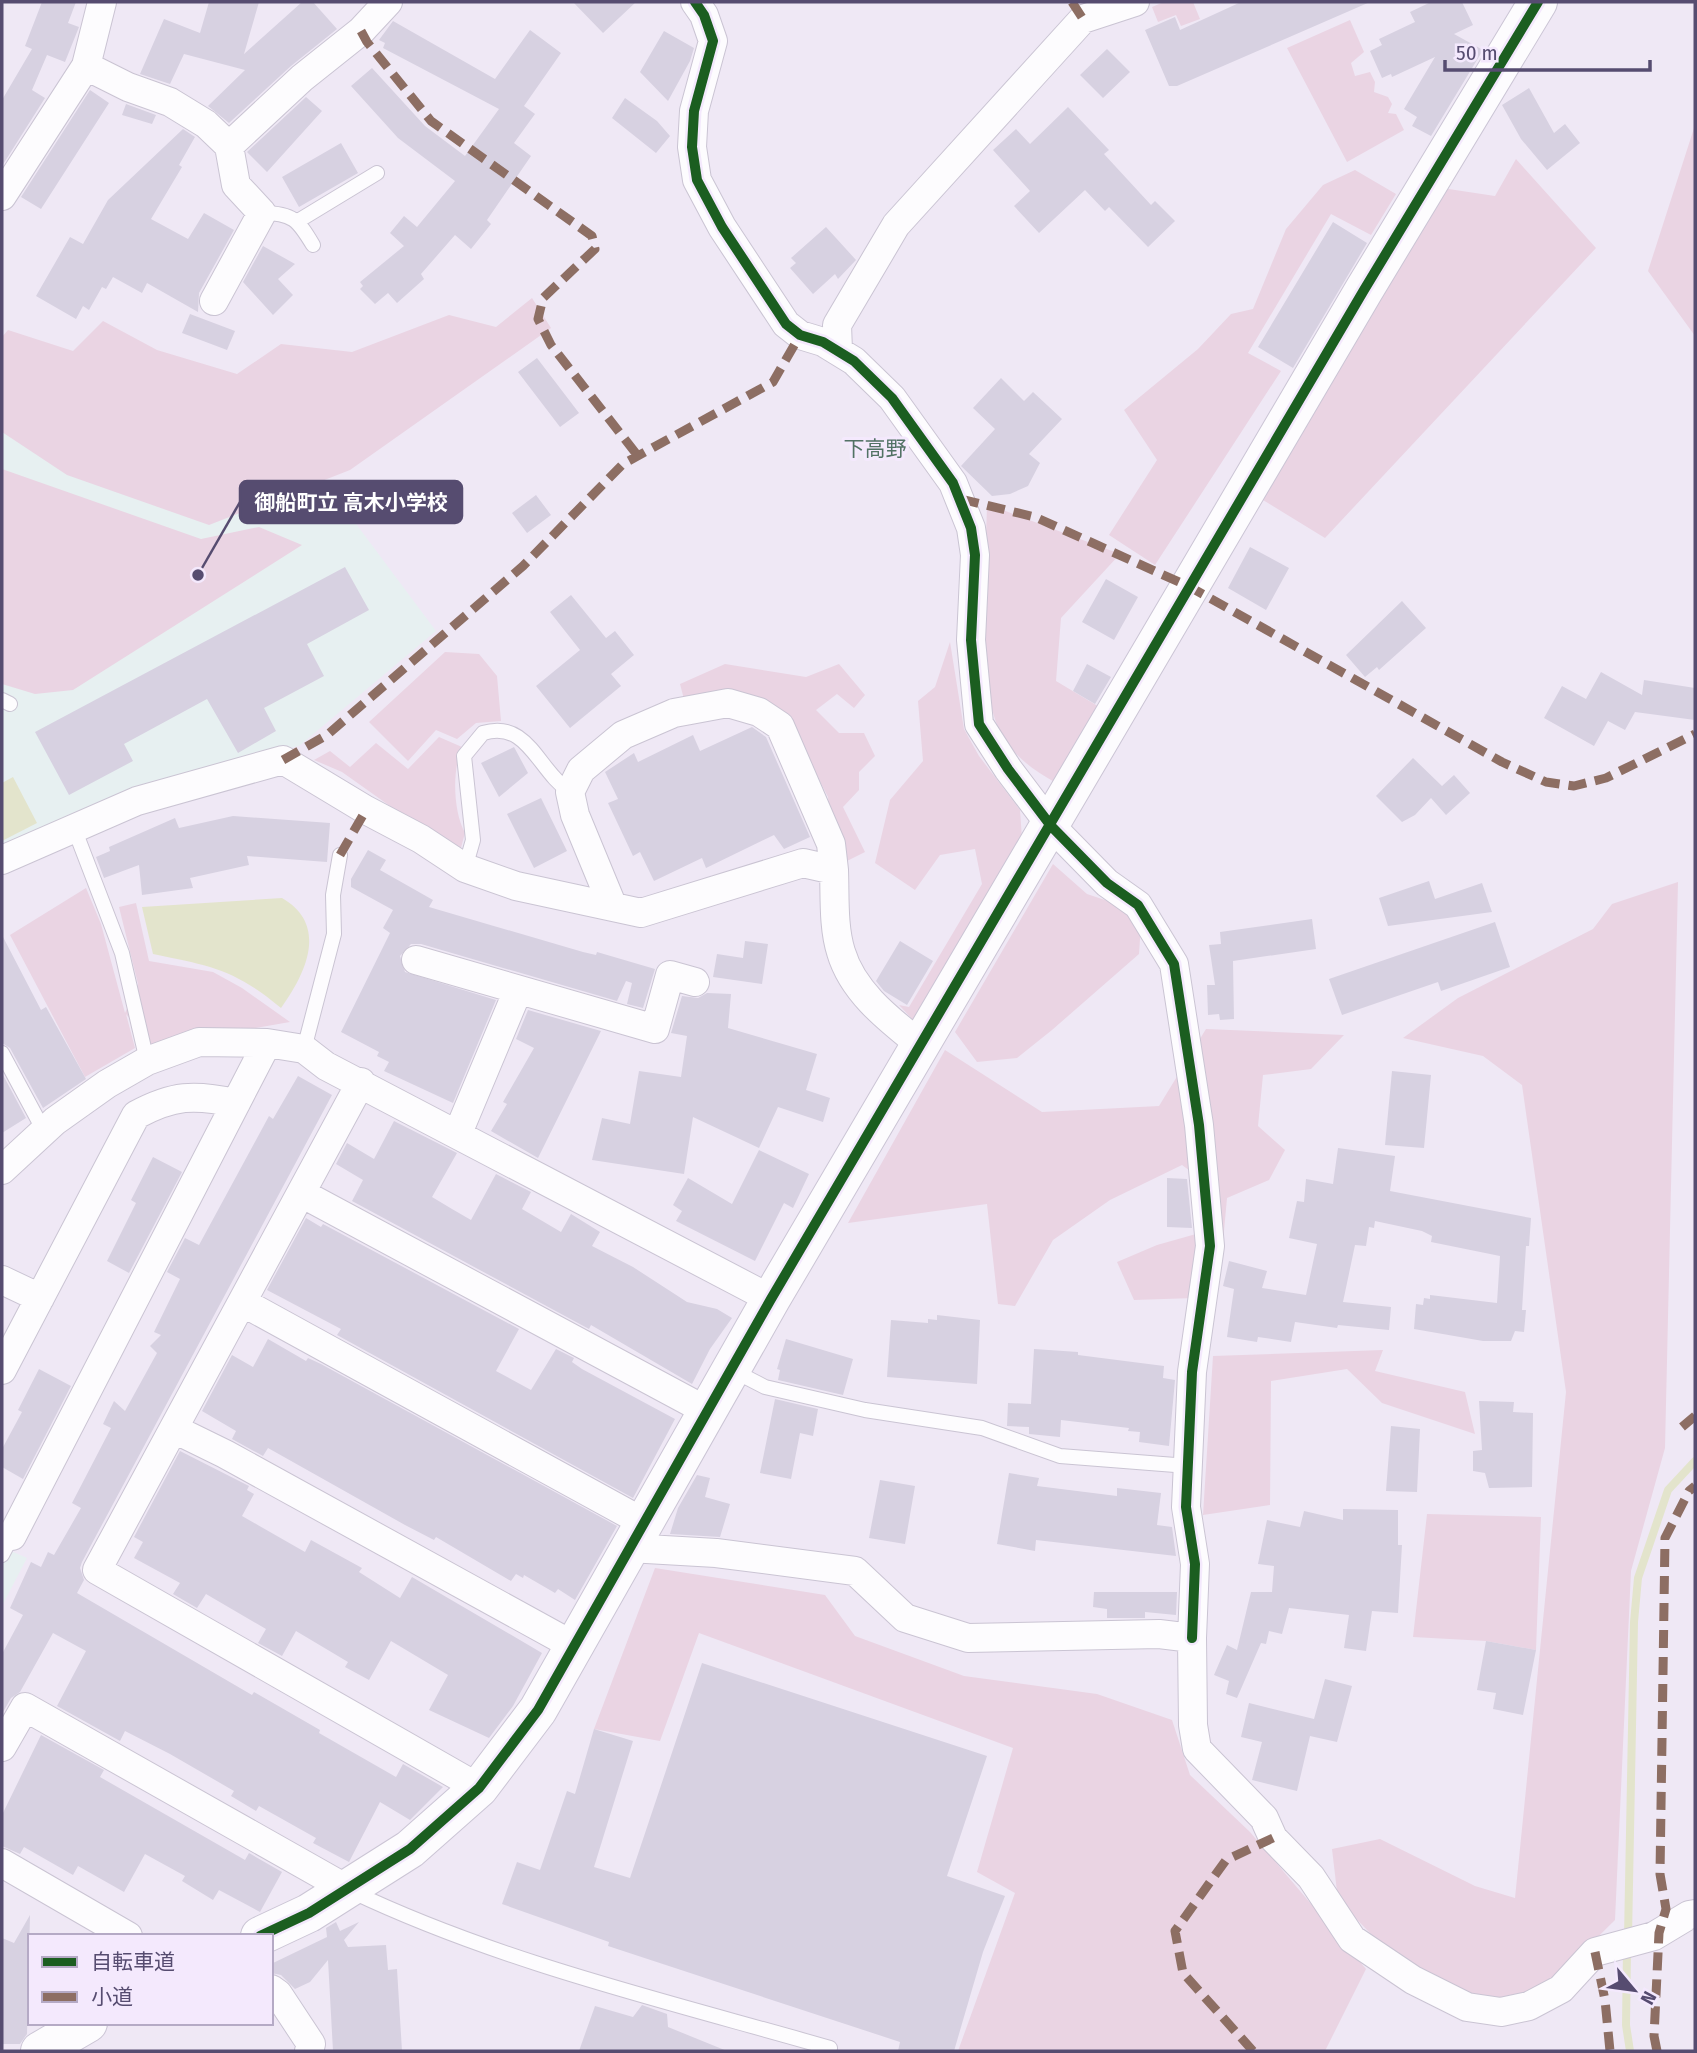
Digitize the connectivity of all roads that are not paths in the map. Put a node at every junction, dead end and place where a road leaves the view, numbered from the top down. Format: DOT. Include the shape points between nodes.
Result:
graph roads {
  1 [pos="102,2"];
  2 [pos="388,2"];
  3 [pos="695,2"];
  4 [pos="1135,2"];
  5 [pos="1538,2"];
  6 [pos="86,66"];
  7 [pos="229,146"];
  8 [pos="377,173"];
  9 [pos="2,196"];
  10 [pos="262,213"];
  11 [pos="298,221"];
  12 [pos="313,245"];
  13 [pos="214,301"];
  14 [pos="838,350"];
  15 [pos="570,792"];
  16 [pos="1051,826"];
  17 [pos="74,828"];
  18 [pos="340,855"];
  19 [pos="2,860"];
  20 [pos="465,868"];
  21 [pos="834,870"];
  22 [pos="613,907"];
  23 [pos="416,960"];
  24 [pos="695,982"];
  25 [pos="518,990"];
  26 [pos="267,1043"];
  27 [pos="922,1046"];
  28 [pos="304,1049"];
  29 [pos="2,1054"];
  30 [pos="147,1061"];
  31 [pos="361,1082"];
  32 [pos="236,1103"];
  33 [pos="44,1131"];
  34 [pos="458,1133"];
  35 [pos="2,1170"];
  36 [pos="301,1193"];
  37 [pos="2,1280"];
  38 [pos="40,1297"];
  39 [pos="771,1299"];
  40 [pos="242,1302"];
  41 [pos="2,1370"];
  42 [pos="730,1370"];
  43 [pos="707,1410"];
  44 [pos="174,1429"];
  45 [pos="1188,1465"];
  46 [pos="636,1535"];
  47 [pos="7,1546"];
  48 [pos="1192,1638"];
  49 [pos="574,1646"];
  50 [pos="2,1747"];
  51 [pos="479,1788"];
  52 [pos="2,1863"];
  53 [pos="347,1889"];
  54 [pos="1695,1914"];
  55 [pos="125,1934"];
  56 [pos="264,1934"];
  57 [pos="273,1990"];
  58 [pos="85,2025"];
  59 [pos="830,2048"];
  60 [pos="40,2051"];
  61 [pos="310,2051"];
  1 -- 6 [label="street"];
  2 -- 7 [label="street"];
  3 -- 14 [label="street" via="713,41 694,111 692,147 697,180 786,324 800,335"];
  4 -- 14 [label="street" via="1083,19 896,225 836,325"];
  5 -- 16 [label="street"];
  6 -- 7 [label="street" via="170,102 206,124"];
  6 -- 9 [label="street"];
  7 -- 10 [label="street" via="236,185"];
  8 -- 11 [label="lane"];
  10 -- 11 [label="lane" via="280,213"];
  10 -- 13 [label="street"];
  11 -- 12 [label="lane"];
  14 -- 16 [label="street" via="892,398 961,499 975,555 971,640 979,724"];
  15 -- 20 [label="lane" via="555,783 513,733 505,729 483,733 464,756 473,840"];
  15 -- 21 [label="street" via="581,770 601,751 623,735 674,713 728,703 759,712 780,726 831,844"];
  15 -- 22 [label="street"];
  16 -- 27 [label="street"];
  16 -- 45 [label="street" via="1107,884 1138,905 1174,964 1199,1125 1210,1246 1192,1372"];
  17 -- 19 [label="street"];
  17 -- 20 [label="street" via="137,801 283,760"];
  17 -- 30 [label="lane" via="122,953"];
  18 -- 28 [label="lane" via="332,895 334,934"];
  20 -- 22 [label="street" via="516,887"];
  21 -- 22 [label="street" via="803,863 640,913"];
  21 -- 27 [label="street" via="841,953 880,1012"];
  23 -- 25 [label="street"];
  24 -- 25 [label="street" via="670,975 654,1029"];
  25 -- 34 [label="street"];
  26 -- 28 [label="street"];
  26 -- 30 [label="street" via="199,1042"];
  26 -- 32 [label="street"];
  27 -- 39 [label="street"];
  28 -- 31 [label="street" via="326,1066"];
  29 -- 33 [label="lane"];
  30 -- 33 [label="street"];
  31 -- 34 [label="street"];
  31 -- 36 [label="street"];
  32 -- 38 [label="street" via="206,1097 163,1100 136,1115"];
  32 -- 47 [label="street"];
  33 -- 35 [label="street"];
  34 -- 39 [label="street"];
  36 -- 40 [label="street"];
  36 -- 43 [label="street"];
  37 -- 38 [label="street"];
  38 -- 41 [label="street"];
  39 -- 42 [label="street"];
  40 -- 44 [label="street"];
  40 -- 46 [label="street"];
  42 -- 43 [label="street"];
  42 -- 45 [label="lane" via="765,1387 865,1410 982,1428 1060,1456"];
  43 -- 46 [label="street"];
  44 -- 49 [label="street"];
  44 -- 51 [label="street" via="97,1570"];
  45 -- 48 [label="street" via="1186,1507 1195,1564"];
  46 -- 48 [label="street" via="716,1553 855,1572 905,1618 968,1638 1159,1634"];
  46 -- 49 [label="street"];
  48 -- 54 [label="street" via="1197,1749 1264,1818 1273,1838 1311,1877 1352,1939 1413,1979 1467,2007 1501,2012 1529,2006 1561,1989 1595,1952 1654,1936"];
  49 -- 51 [label="street" via="538,1710"];
  50 -- 53 [label="street" via="25,1707"];
  51 -- 53 [label="street" via="410,1849"];
  52 -- 55 [label="street"];
  53 -- 56 [label="street"];
  53 -- 59 [label="lane" via="402,1915 569,1973"];
  57 -- 61 [label="street" via="311,2043"];
  58 -- 60 [label="street"];
}
